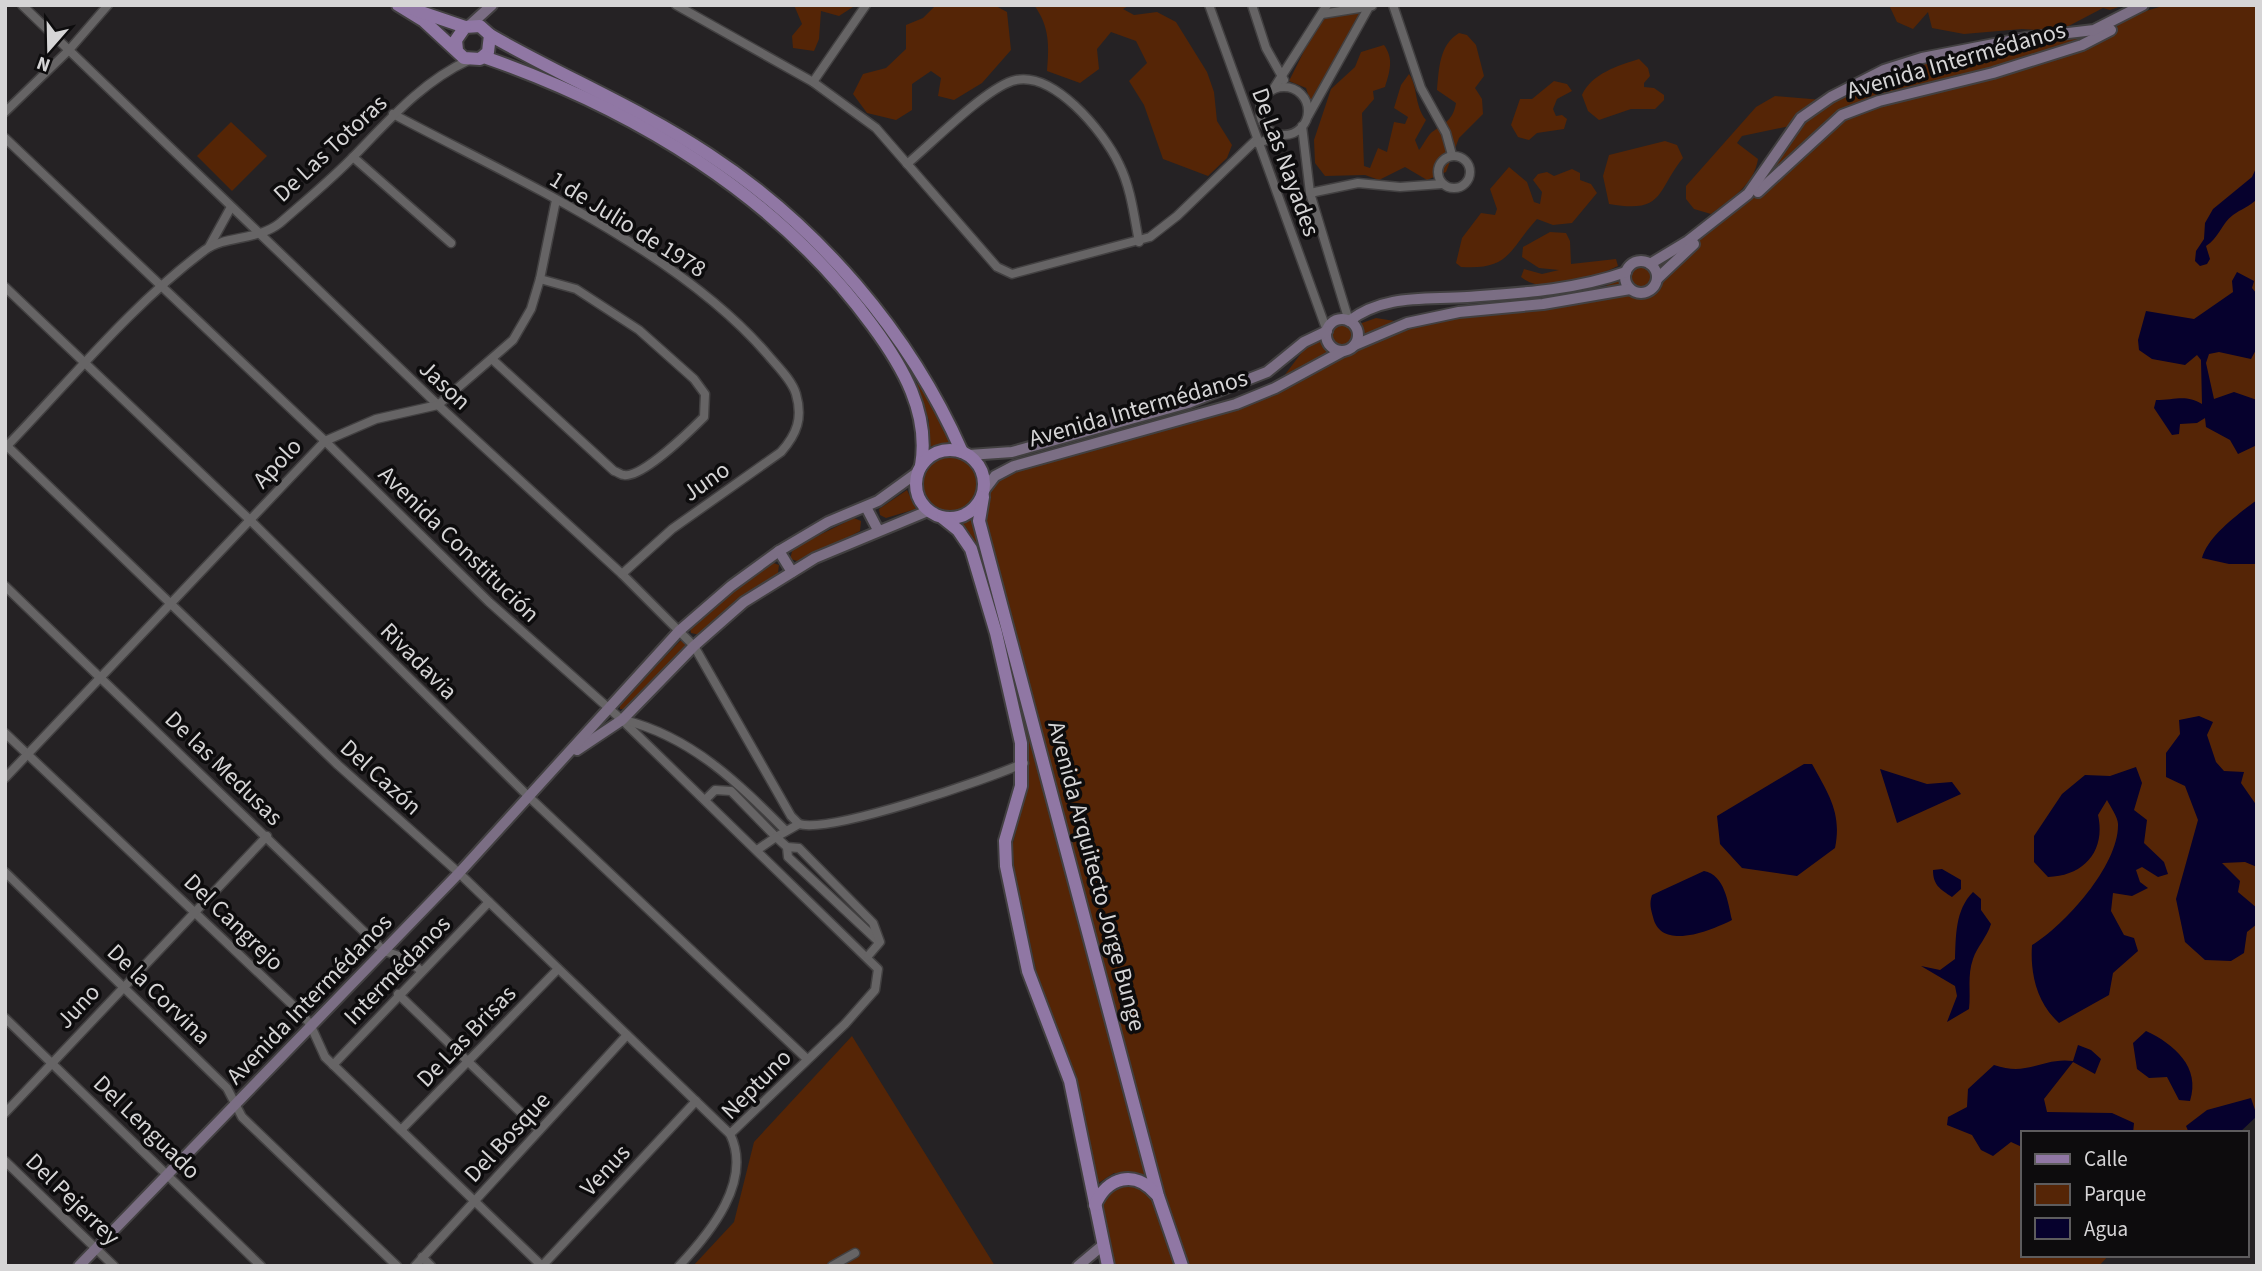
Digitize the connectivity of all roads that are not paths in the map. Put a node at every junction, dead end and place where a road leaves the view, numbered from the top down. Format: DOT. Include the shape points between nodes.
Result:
graph roads {
  1 [pos="22,5"];
  2 [pos="108,5"];
  3 [pos="400,5"];
  4 [pos="494,5"];
  5 [pos="676,5"];
  6 [pos="866,5"];
  7 [pos="1209,5"];
  8 [pos="1252,5"];
  9 [pos="1327,5"];
  10 [pos="1393,5"];
  11 [pos="2146,5"];
  12 [pos="1371,6"];
  13 [pos="1322,14"];
  14 [pos="468,26"];
  15 [pos="489,33"];
  16 [pos="69,50"];
  17 [pos="457,50"];
  18 [pos="484,57"];
  19 [pos="469,60"];
  20 [pos="1283,77"];
  21 [pos="813,82"];
  22 [pos="1290,88"];
  23 [pos="1273,89"];
  24 [pos="5,112"];
  25 [pos="393,114"];
  26 [pos="1260,116"];
  27 [pos="1305,122"];
  28 [pos="1282,135"];
  29 [pos="5,138"];
  30 [pos="1256,140"];
  31 [pos="1452,155"];
  32 [pos="353,157"];
  33 [pos="907,164"];
  34 [pos="1443,184"];
  35 [pos="1310,193"];
  36 [pos="556,200"];
  37 [pos="231,207"];
  38 [pos="260,234"];
  39 [pos="1139,242"];
  40 [pos="451,243"];
  41 [pos="209,247"];
  42 [pos="1650,264"];
  43 [pos="1626,272"];
  44 [pos="1658,278"];
  45 [pos="540,279"];
  46 [pos="5,287"];
  47 [pos="159,287"];
  48 [pos="1630,289"];
  49 [pos="1349,321"];
  50 [pos="1327,331"];
  51 [pos="1355,345"];
  52 [pos="1343,351"];
  53 [pos="493,360"];
  54 [pos="85,363"];
  55 [pos="438,405"];
  56 [pos="799,414"];
  57 [pos="325,441"];
  58 [pos="6,447"];
  59 [pos="966,454"];
  60 [pos="919,469"];
  61 [pos="984,493"];
  62 [pos="866,507"];
  63 [pos="928,511"];
  64 [pos="943,518"];
  65 [pos="250,520"];
  66 [pos="878,530"];
  67 [pos="779,551"];
  68 [pos="792,572"];
  69 [pos="622,574"];
  70 [pos="5,586"];
  71 [pos="170,603"];
  72 [pos="678,631"];
  73 [pos="694,646"];
  74 [pos="102,677"];
  75 [pos="608,707"];
  76 [pos="622,720"];
  77 [pos="5,733"];
  78 [pos="28,755"];
  79 [pos="565,757"];
  80 [pos="1024,763"];
  81 [pos="5,778"];
  82 [pos="528,796"];
  83 [pos="705,800"];
  84 [pos="799,824"];
  85 [pos="786,831"];
  86 [pos="267,836"];
  87 [pos="776,837"];
  88 [pos="788,847"];
  89 [pos="757,850"];
  90 [pos="5,872"];
  91 [pos="459,873"];
  92 [pos="489,902"];
  93 [pos="197,913"];
  94 [pos="880,942"];
  95 [pos="384,951"];
  96 [pos="868,956"];
  97 [pos="558,969"];
  98 [pos="421,971"];
  99 [pos="878,979"];
  100 [pos="124,986"];
  101 [pos="398,994"];
  102 [pos="5,1018"];
  103 [pos="310,1024"];
  104 [pos="627,1035"];
  105 [pos="807,1059"];
  106 [pos="52,1062"];
  107 [pos="468,1062"];
  108 [pos="333,1065"];
  109 [pos="696,1101"];
  110 [pos="235,1106"];
  111 [pos="5,1113"];
  112 [pos="401,1130"];
  113 [pos="540,1130"];
  114 [pos="730,1134"];
  115 [pos="5,1160"];
  116 [pos="169,1175"];
  117 [pos="1158,1196"];
  118 [pos="475,1200"];
  119 [pos="1095,1206"];
  120 [pos="1103,1245"];
  121 [pos="96,1248"];
  122 [pos="855,1254"];
  123 [pos="422,1257"];
  124 [pos="79,1266"];
  125 [pos="114,1266"];
  126 [pos="261,1266"];
  127 [pos="397,1266"];
  128 [pos="415,1266"];
  129 [pos="431,1266"];
  130 [pos="542,1266"];
  131 [pos="679,1266"];
  132 [pos="832,1266"];
  133 [pos="1078,1266"];
  134 [pos="1108,1266"];
  135 [pos="1182,1266"];
  1 -- 16 [label="street, Jason"];
  2 -- 16 [label="street"];
  3 -- 14 [label="main road"];
  3 -- 17 [label="main road"];
  4 -- 14 [label="main road"];
  4 -- 15 [label="main road"];
  5 -- 21 [label="street"];
  6 -- 21 [label="street"];
  7 -- 30 [label="street, De Las Nayades"];
  8 -- 20 [label="street, De Las Nayades" via="1266,48"];
  9 -- 13 [label="street"];
  10 -- 31 [label="street" via="1421,88"];
  11 -- 42 [label="main road, Avenida Intermédanos" via="2094,30 1922,58 1831,97 1801,118 1748,194"];
  11 -- 44 [label="main road, Avenida Intermédanos" via="2082,45 1842,115"];
  12 -- 13 [label="street"];
  12 -- 27 [label="street"];
  13 -- 20 [label="street"];
  14 -- 15 [label="main road" via="480,26"];
  14 -- 17 [label="main road" via="456,40"];
  15 -- 18 [label="main road" via="491,47"];
  15 -- 59 [label="main road" via="709,154 774,204 850,276 935,398"];
  16 -- 24 [label="street"];
  16 -- 37 [label="street, Jason"];
  17 -- 19 [label="main road"];
  18 -- 19 [label="main road"];
  18 -- 60 [label="main road" via="581,95 670,143 723,178 814,254 849,293 901,369 922,424"];
  19 -- 25 [label="street, De Las Totoras" via="448,69"];
  20 -- 22 [label="street, De Las Nayades"];
  20 -- 23 [label="street"];
  21 -- 33 [label="street" via="876,128"];
  22 -- 23 [label="street"];
  22 -- 27 [label="street" via="1305,100"];
  23 -- 26 [label="street" via="1264,97"];
  25 -- 32 [label="street, De Las Totoras"];
  25 -- 36 [label="street, 1 de Julio de 1978"];
  26 -- 28 [label="street" via="1265,127"];
  26 -- 30 [label="street"];
  27 -- 28 [label="street" via="1295,133"];
  27 -- 35 [label="street, De Las Nayades"];
  28 -- 30 [label="street"];
  29 -- 47 [label="street, Avenida Constitución"];
  30 -- 39 [label="street" via="1166,225"];
  30 -- 50 [label="street, De Las Nayades"];
  31 -- 34 [label="street" via="1439,164 1437,175"];
  31 -- 34 [label="street" via="1467,162 1470,177 1458,188"];
  32 -- 38 [label="street, De Las Totoras" via="277,225"];
  32 -- 40 [label="street"];
  33 -- 39 [label="street" via="997,267 1012,274"];
  33 -- 39 [label="street" via="998,88 1016,80 1033,80 1072,102 1105,141 1128,186"];
  34 -- 35 [label="street" via="1400,187 1358,183"];
  35 -- 49 [label="street, De Las Nayades"];
  36 -- 45 [label="street, Apolo"];
  36 -- 56 [label="street, 1 de Julio de 1978" via="655,259 719,305 783,373 796,392"];
  37 -- 38 [label="street, Jason"];
  37 -- 41 [label="street, De Las Totoras"];
  38 -- 41 [label="street, De Las Totoras"];
  38 -- 55 [label="street, Jason"];
  41 -- 47 [label="street, De Las Totoras"];
  42 -- 43 [label="main road" via="1639,261"];
  42 -- 44 [label="main road"];
  43 -- 48 [label="main road"];
  43 -- 49 [label="main road" via="1564,289 1403,298 1365,309"];
  44 -- 48 [label="main road" via="1646,293"];
  45 -- 53 [label="street, Apolo" via="522,328"];
  45 -- 53 [label="street" via="576,289 639,330 694,379 705,394 704,417 678,442 634,474 625,475 614,471"];
  46 -- 54 [label="street, Rivadavia"];
  47 -- 54 [label="street, De Las Totoras"];
  47 -- 57 [label="street, Avenida Constitución"];
  48 -- 51 [label="main road" via="1459,312 1407,323"];
  49 -- 50 [label="main road" via="1337,320"];
  49 -- 51 [label="main road" via="1358,331"];
  50 -- 52 [label="main road" via="1331,346"];
  50 -- 59 [label="main road" via="1304,342 1267,372 1188,403 1012,452"];
  51 -- 52 [label="main road"];
  52 -- 61 [label="main road, Avenida Intermédanos" via="1236,404 1014,466 995,476"];
  53 -- 55 [label="street, Apolo"];
  54 -- 58 [label="street, De Las Totoras"];
  54 -- 65 [label="street, Rivadavia"];
  55 -- 57 [label="street, Apolo" via="376,419"];
  55 -- 69 [label="street, Jason"];
  56 -- 69 [label="street, Juno" via="794,437 781,452 671,529"];
  57 -- 65 [label="street, Apolo"];
  57 -- 75 [label="street, Avenida Constitución" via="489,602"];
  58 -- 71 [label="street, Del Cazón"];
  59 -- 60 [label="main road" via="939,452"];
  59 -- 61 [label="main road" via="982,470"];
  60 -- 62 [label="main road, Avenida Intermédanos"];
  60 -- 63 [label="main road" via="917,493"];
  61 -- 64 [label="main road" via="971,512"];
  61 -- 117 [label="main road, Avenida Arquitecto Jorge Bunge" via="979,521"];
  62 -- 66 [label="main road"];
  62 -- 67 [label="main road, Avenida Intermédanos" via="828,522"];
  63 -- 64 [label="main road"];
  63 -- 66 [label="main road, Avenida Intermédanos"];
  64 -- 80 [label="main road, Avenida Arquitecto Jorge Bunge" via="971,549 996,633"];
  65 -- 71 [label="street, Apolo"];
  65 -- 82 [label="street, Rivadavia"];
  66 -- 68 [label="main road, Avenida Intermédanos"];
  67 -- 68 [label="main road"];
  67 -- 72 [label="main road, Avenida Intermédanos"];
  68 -- 73 [label="main road, Avenida Intermédanos" via="744,602"];
  69 -- 72 [label="street, Jason"];
  70 -- 74 [label="street, De las Medusas"];
  71 -- 74 [label="street, Apolo"];
  71 -- 91 [label="street, Del Cazón" via="338,765"];
  72 -- 73 [label="street, Jason"];
  72 -- 75 [label="main road, Avenida Intermédanos"];
  73 -- 76 [label="main road, Avenida Intermédanos"];
  73 -- 84 [label="street, Jason"];
  74 -- 78 [label="street, Apolo"];
  74 -- 86 [label="street, De las Medusas"];
  75 -- 76 [label="street, Avenida Constitución"];
  75 -- 79 [label="main road, Avenida Intermédanos"];
  76 -- 79 [label="main road, Avenida Intermédanos"];
  76 -- 83 [label="street, Avenida Constitución"];
  76 -- 85 [label="street" via="650,727 726,771"];
  77 -- 78 [label="street, Del Cangrejo"];
  78 -- 81 [label="street, Apolo"];
  78 -- 93 [label="street, Del Cangrejo"];
  79 -- 82 [label="main road, Avenida Intermédanos"];
  80 -- 84 [label="street" via="954,789 834,823 810,828"];
  80 -- 119 [label="main road, Avenida Arquitecto Jorge Bunge" via="1005,841 1006,866 1028,971 1070,1081"];
  82 -- 91 [label="main road, Avenida Intermédanos"];
  82 -- 105 [label="street, Rivadavia"];
  83 -- 87 [label="street" via="715,790 731,791"];
  83 -- 89 [label="street, Avenida Constitución"];
  84 -- 85 [label="street"];
  85 -- 87 [label="street"];
  86 -- 93 [label="street, Juno"];
  86 -- 95 [label="street, De las Medusas"];
  87 -- 88 [label="street"];
  87 -- 89 [label="street"];
  88 -- 94 [label="street" via="788,856"];
  88 -- 94 [label="street" via="799,848 873,923"];
  89 -- 96 [label="street, Avenida Constitución"];
  90 -- 100 [label="street, De la Corvina"];
  91 -- 92 [label="street, Del Cazón"];
  91 -- 95 [label="main road, Avenida Intermédanos"];
  92 -- 97 [label="street, Del Cazón"];
  92 -- 98 [label="street, Intermédanos"];
  93 -- 100 [label="street, Juno"];
  93 -- 103 [label="street, Del Cangrejo"];
  94 -- 96 [label="street"];
  95 -- 98 [label="street, De las Medusas" via="408,959"];
  95 -- 103 [label="main road, Avenida Intermédanos"];
  96 -- 99 [label="street, Avenida Constitución" via="878,969"];
  97 -- 104 [label="street, Del Cazón"];
  97 -- 107 [label="street, De Las Brisas"];
  98 -- 101 [label="street, Intermédanos"];
  99 -- 105 [label="street, Neptuno" via="875,990 852,1016"];
  100 -- 106 [label="street, Juno"];
  100 -- 110 [label="street, De la Corvina" via="227,1088"];
  101 -- 107 [label="street"];
  101 -- 108 [label="street, Intermédanos"];
  102 -- 106 [label="street, Del Lenguado"];
  103 -- 108 [label="street, Del Cangrejo"];
  103 -- 110 [label="main road, Avenida Intermédanos"];
  104 -- 109 [label="street, Del Cazón"];
  104 -- 113 [label="street, Del Bosque"];
  105 -- 114 [label="street, Neptuno"];
  106 -- 111 [label="street, Juno"];
  106 -- 116 [label="street, Del Lenguado"];
  107 -- 112 [label="street, De Las Brisas"];
  107 -- 113 [label="street"];
  108 -- 112 [label="street, Del Cangrejo"];
  109 -- 114 [label="street, Del Cazón"];
  109 -- 130 [label="street, Venus"];
  110 -- 116 [label="main road, Avenida Intermédanos"];
  110 -- 127 [label="street, De la Corvina"];
  112 -- 118 [label="street, Del Cangrejo"];
  113 -- 118 [label="street, Del Bosque"];
  114 -- 131 [label="street, Neptuno" via="738,1161 730,1191 717,1220"];
  115 -- 121 [label="street, Del Pejerrey"];
  116 -- 121 [label="main road, Avenida Intermédanos"];
  116 -- 126 [label="street, Del Lenguado"];
  117 -- 119 [label="main road" via="1147,1184 1132,1178 1115,1180 1101,1191"];
  117 -- 135 [label="main road, Avenida Arquitecto Jorge Bunge"];
  118 -- 123 [label="street, Del Bosque"];
  118 -- 130 [label="street, Del Cangrejo"];
  119 -- 120 [label="main road, Avenida Arquitecto Jorge Bunge"];
  120 -- 133 [label="main road"];
  120 -- 134 [label="main road, Avenida Arquitecto Jorge Bunge"];
  121 -- 124 [label="main road, Avenida Intermédanos"];
  121 -- 125 [label="street, Del Pejerrey"];
  122 -- 132 [label="street"];
  123 -- 128 [label="street, Del Bosque"];
  123 -- 129 [label="street"];
}
